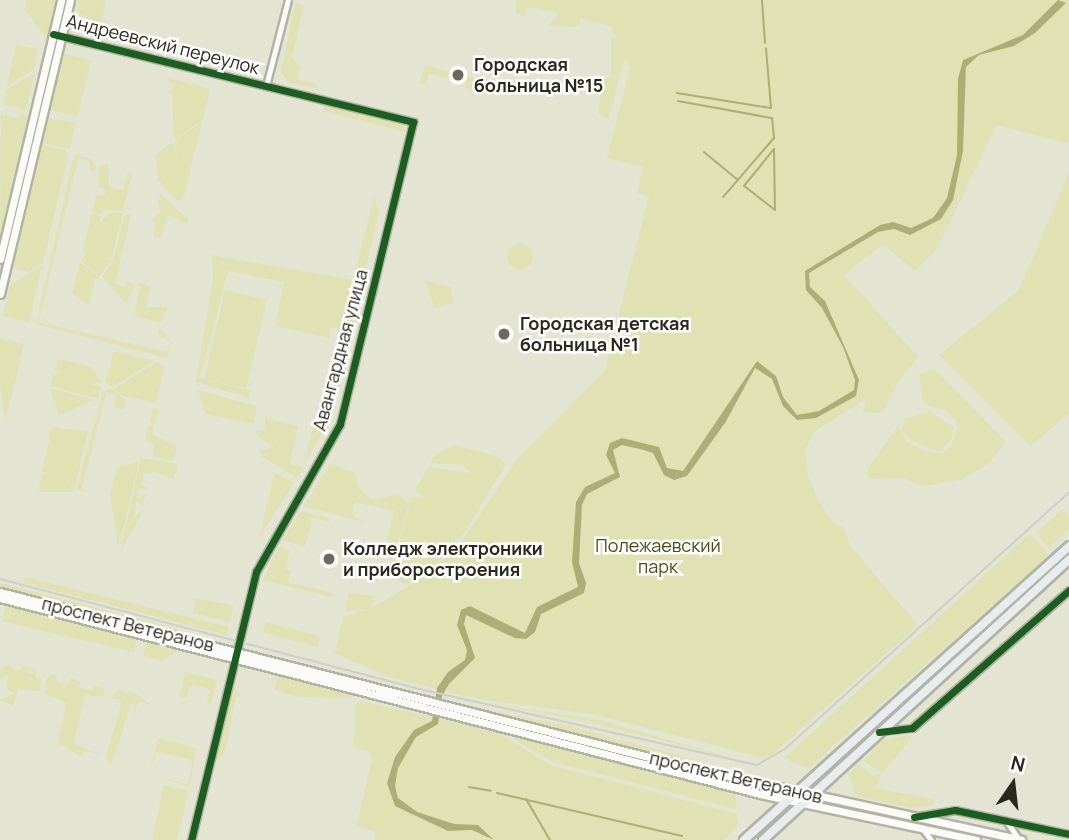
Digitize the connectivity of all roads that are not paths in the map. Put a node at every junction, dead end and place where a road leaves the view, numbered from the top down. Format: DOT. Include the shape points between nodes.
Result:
graph roads {
  1 [pos="61,0"];
  2 [pos="70,0"];
  3 [pos="288,0"];
  4 [pos="57,35"];
  5 [pos="266,86"];
  6 [pos="0,259"];
  7 [pos="0,294"];
  8 [pos="1069,546"];
  9 [pos="1060,554"];
  10 [pos="1068,561"];
  11 [pos="1069,590"];
  12 [pos="0,592"];
  13 [pos="0,598"];
  14 [pos="236,655"];
  15 [pos="452,710"];
  16 [pos="879,732"];
  17 [pos="794,792"];
  18 [pos="809,795"];
  19 [pos="786,800"];
  20 [pos="802,803"];
  21 [pos="914,817"];
  22 [pos="1007,822"];
  23 [pos="922,828"];
  24 [pos="1069,834"];
  25 [pos="191,840"];
  26 [pos="744,840"];
  27 [pos="763,840"];
  28 [pos="931,840"];
  29 [pos="976,840"];
  30 [pos="1020,840"];
  1 -- 4 [label="main road"];
  2 -- 4 [label="main road"];
  3 -- 5 [label="street"];
  4 -- 5 [label="street, Андреевский переулок"];
  4 -- 6 [label="main road"];
  4 -- 7 [label="main road"];
  5 -- 14 [label="street, Авангардная улица" via="414,122 340,424 258,565"];
  8 -- 9 [label="main road"];
  9 -- 10 [label="street"];
  9 -- 17 [label="main road"];
  10 -- 16 [label="main road"];
  11 -- 16 [label="street" via="912,728"];
  12 -- 14 [label="main road, проспект Ветеранов"];
  13 -- 14 [label="main road, проспект Ветеранов"];
  14 -- 15 [label="main road, проспект Ветеранов"];
  14 -- 25 [label="street, Авангардная улица"];
  15 -- 17 [label="main road, проспект Ветеранов"];
  15 -- 19 [label="main road, проспект Ветеранов"];
  16 -- 18 [label="main road"];
  17 -- 18 [label="main road, проспект Ветеранов"];
  17 -- 19 [label="main road"];
  18 -- 20 [label="main road"];
  18 -- 21 [label="main road, проспект Ветеранов"];
  19 -- 20 [label="main road, проспект Ветеранов"];
  19 -- 26 [label="main road"];
  20 -- 23 [label="main road, проспект Ветеранов"];
  20 -- 27 [label="main road"];
  21 -- 22 [label="street" via="954,810"];
  21 -- 30 [label="main road, проспект Ветеранов"];
  22 -- 24 [label="street"];
  22 -- 30 [label="street"];
  23 -- 28 [label="street"];
  23 -- 29 [label="main road, проспект Ветеранов"];
}
